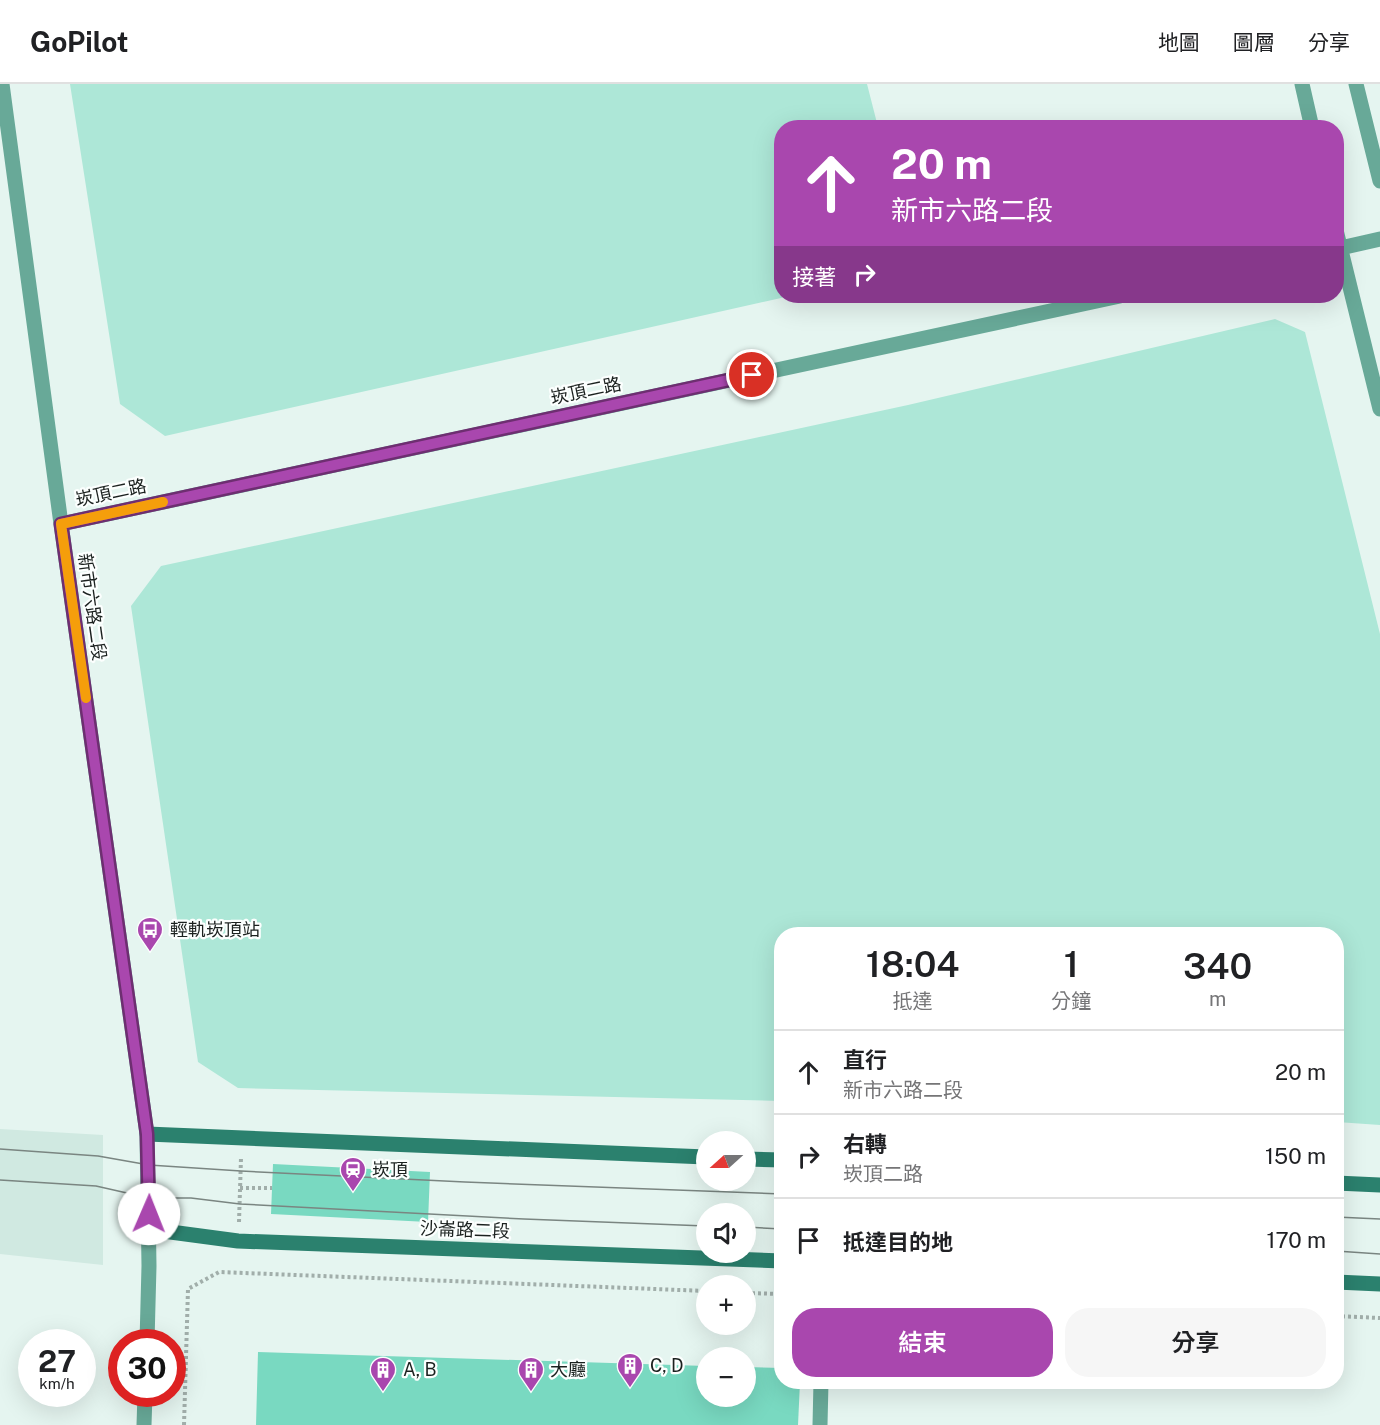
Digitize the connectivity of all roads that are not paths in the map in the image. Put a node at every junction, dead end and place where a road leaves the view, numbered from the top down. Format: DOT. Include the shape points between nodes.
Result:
graph roads {
  1 [pos="2,84"];
  2 [pos="1302,84"];
  3 [pos="1356,84"];
  4 [pos="1310,120"];
  5 [pos="1380,181"];
  6 [pos="1380,239"];
  7 [pos="1344,247"];
  8 [pos="1344,268"];
  9 [pos="1087,303"];
  10 [pos="1380,409"];
  11 [pos="61,524"];
  12 [pos="147,1134"];
  13 [pos="696,1157"];
  14 [pos="756,1159"];
  15 [pos="774,1160"];
  16 [pos="1344,1183"];
  17 [pos="1380,1185"];
  18 [pos="148,1229"];
  19 [pos="774,1261"];
  20 [pos="1344,1282"];
  21 [pos="1380,1284"];
  22 [pos="148,1329"];
  23 [pos="821,1389"];
  24 [pos="145,1407"];
  25 [pos="144,1425"];
  26 [pos="820,1425"];
  1 -- 11 [label="street, 新市六路二段"];
  2 -- 4 [label="street"];
  3 -- 5 [label="street"];
  6 -- 7 [label="street"];
  8 -- 10 [label="street"];
  9 -- 11 [label="street, 崁頂二路"];
  11 -- 12 [label="street, 新市六路二段"];
  12 -- 13 [label="street"];
  12 -- 18 [label="street, 新市六路二段"];
  14 -- 15 [label="street"];
  16 -- 17 [label="street"];
  18 -- 19 [label="street, 沙崙路二段" via="238,1241"];
  18 -- 22 [label="street, 新市六路二段"];
  20 -- 21 [label="street"];
  23 -- 26 [label="street"];
  24 -- 25 [label="street"];
}
